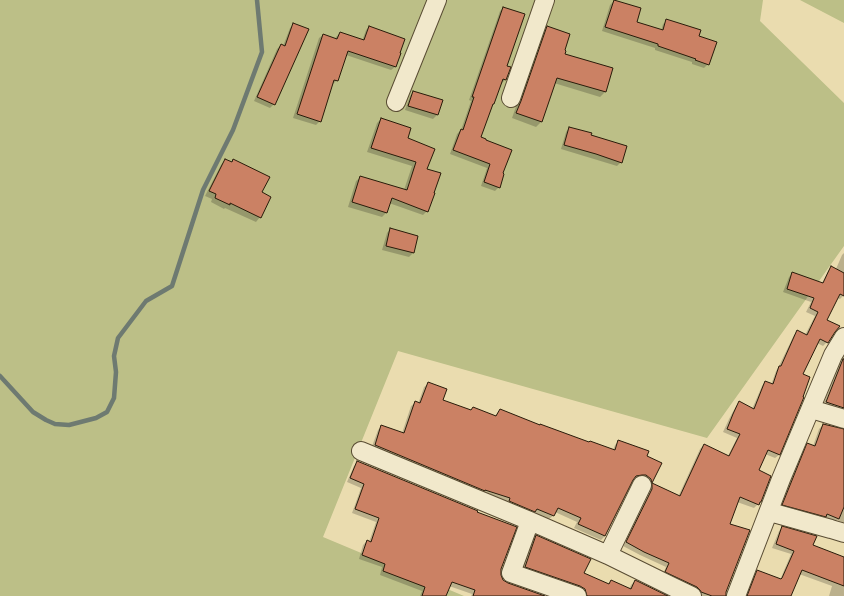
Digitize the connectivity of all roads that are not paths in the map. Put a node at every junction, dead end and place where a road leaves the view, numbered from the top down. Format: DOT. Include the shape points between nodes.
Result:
graph roads {
  1 [pos="437,0"];
  2 [pos="545,0"];
  3 [pos="511,98"];
  4 [pos="396,102"];
  5 [pos="844,337"];
  6 [pos="812,408"];
  7 [pos="844,419"];
  8 [pos="361,450"];
  9 [pos="642,485"];
  10 [pos="770,512"];
  11 [pos="530,521"];
  12 [pos="844,534"];
  13 [pos="608,555"];
  14 [pos="577,596"];
  15 [pos="692,596"];
  16 [pos="736,596"];
  1 -- 4 [label="street"];
  2 -- 3 [label="street"];
  5 -- 6 [label="street" via="833,355"];
  6 -- 7 [label="street"];
  6 -- 10 [label="street" via="781,479"];
  8 -- 11 [label="street"];
  9 -- 13 [label="street"];
  10 -- 12 [label="street"];
  10 -- 16 [label="street"];
  11 -- 13 [label="street"];
  11 -- 14 [label="street" via="511,573"];
  13 -- 15 [label="street"];
}
